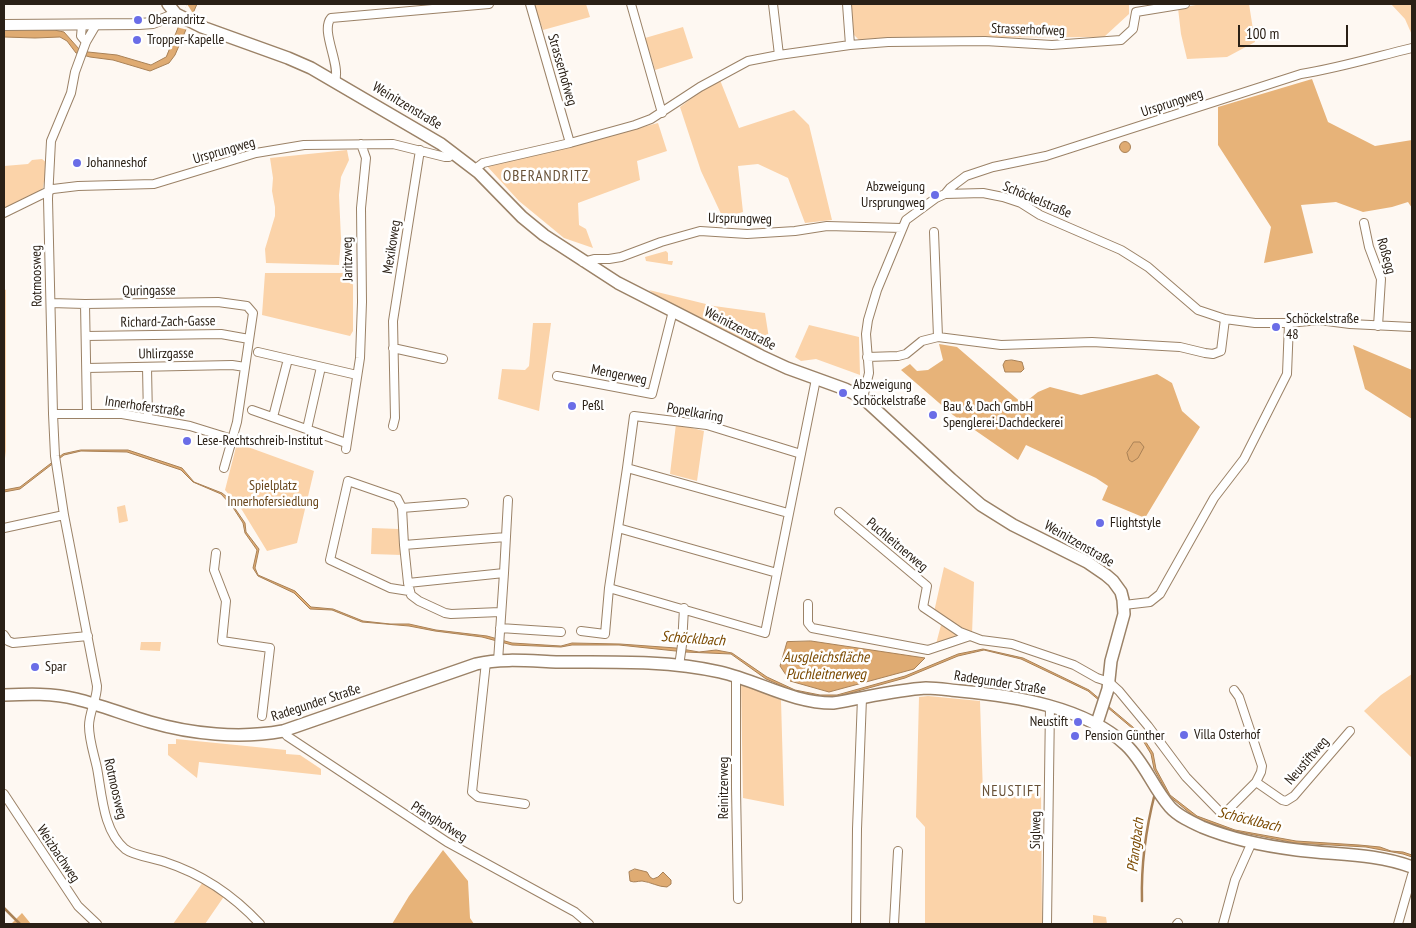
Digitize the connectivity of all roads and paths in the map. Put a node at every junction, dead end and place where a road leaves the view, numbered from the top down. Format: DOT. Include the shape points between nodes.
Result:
graph roads {
  1 [pos="168,4"];
  2 [pos="490,4"];
  3 [pos="530,4"];
  4 [pos="631,4"];
  5 [pos="773,4"];
  6 [pos="848,4"];
  7 [pos="1185,4"];
  8 [pos="182,14"];
  9 [pos="4,25"];
  10 [pos="82,25"];
  11 [pos="96,25"];
  12 [pos="85,45"];
  13 [pos="850,45"];
  14 [pos="1412,48"];
  15 [pos="779,55"];
  16 [pos="335,81"];
  17 [pos="662,113"];
  18 [pos="570,143"];
  19 [pos="359,144"];
  20 [pos="420,150"];
  21 [pos="453,152"];
  22 [pos="475,169"];
  23 [pos="48,191"];
  24 [pos="945,194"];
  25 [pos="4,213"];
  26 [pos="1364,223"];
  27 [pos="902,228"];
  28 [pos="934,232"];
  29 [pos="583,262"];
  30 [pos="50,302"];
  31 [pos="86,304"];
  32 [pos="672,311"];
  33 [pos="1225,319"];
  34 [pos="1289,323"];
  35 [pos="1378,326"];
  36 [pos="1412,327"];
  37 [pos="86,336"];
  38 [pos="938,337"];
  39 [pos="249,339"];
  40 [pos="393,348"];
  41 [pos="258,352"];
  42 [pos="868,357"];
  43 [pos="288,359"];
  44 [pos="443,359"];
  45 [pos="147,367"];
  46 [pos="246,367"];
  47 [pos="321,367"];
  48 [pos="87,368"];
  49 [pos="357,375"];
  50 [pos="557,376"];
  51 [pos="816,379"];
  52 [pos="863,398"];
  53 [pos="252,410"];
  54 [pos="52,414"];
  55 [pos="87,414"];
  56 [pos="148,418"];
  57 [pos="273,418"];
  58 [pos="393,426"];
  59 [pos="308,429"];
  60 [pos="232,439"];
  61 [pos="801,454"];
  62 [pos="224,468"];
  63 [pos="627,468"];
  64 [pos="508,500"];
  65 [pos="464,503"];
  66 [pos="402,508"];
  67 [pos="839,512"];
  68 [pos="788,513"];
  69 [pos="64,515"];
  70 [pos="4,528"];
  71 [pos="618,528"];
  72 [pos="506,537"];
  73 [pos="404,545"];
  74 [pos="216,553"];
  75 [pos="504,573"];
  76 [pos="777,573"];
  77 [pos="408,587"];
  78 [pos="609,588"];
  79 [pos="808,604"];
  80 [pos="1124,605"];
  81 [pos="684,608"];
  82 [pos="500,612"];
  83 [pos="499,631"];
  84 [pos="581,631"];
  85 [pos="561,632"];
  86 [pos="4,635"];
  87 [pos="88,636"];
  88 [pos="970,636"];
  89 [pos="498,661"];
  90 [pos="486,662"];
  91 [pos="680,662"];
  92 [pos="736,676"];
  93 [pos="1109,682"];
  94 [pos="1234,690"];
  95 [pos="4,695"];
  96 [pos="862,698"];
  97 [pos="93,704"];
  98 [pos="1050,706"];
  99 [pos="262,716"];
  100 [pos="1096,726"];
  101 [pos="283,731"];
  102 [pos="1350,731"];
  103 [pos="1256,782"];
  104 [pos="4,794"];
  105 [pos="525,804"];
  106 [pos="1252,842"];
  107 [pos="898,851"];
  108 [pos="1412,867"];
  109 [pos="1412,875"];
  110 [pos="738,899"];
  111 [pos="97,924"];
  112 [pos="260,924"];
  113 [pos="589,924"];
  114 [pos="856,924"];
  115 [pos="894,924"];
  116 [pos="1047,924"];
  117 [pos="1223,924"];
  118 [pos="1398,924"];
  1 -- 8 [label="main road"];
  2 -- 16 [label="street" via="330,19 328,30"];
  3 -- 18 [label="street, Strasserhofweg"];
  4 -- 17 [label="street"];
  5 -- 15 [label="street"];
  6 -- 13 [label="street"];
  7 -- 13 [label="street, Strasserhofweg" via="1136,12 1133,29 1121,40 1052,45 936,41"];
  8 -- 11 [label="street" via="153,23"];
  8 -- 16 [label="main road, Weinitzenstraße" via="213,32 288,58"];
  9 -- 10 [label="street"];
  10 -- 11 [label="street"];
  10 -- 12 [label="street"];
  11 -- 12 [label="street, Rotmoosweg"];
  12 -- 23 [label="street, Rotmoosweg" via="71,93 51,141"];
  13 -- 15 [label="street, Strasserhofweg"];
  14 -- 24 [label="street, Ursprungweg" via="1301,74 1046,156 994,167 966,176"];
  15 -- 17 [label="street, Strasserhofweg" via="748,61 700,87"];
  16 -- 21 [label="main road, Weinitzenstraße"];
  17 -- 18 [label="street, Strasserhofweg" via="635,125"];
  18 -- 22 [label="street, Strasserhofweg" via="483,163"];
  19 -- 20 [label="street, Ursprungweg" via="393,144"];
  19 -- 23 [label="street, Ursprungweg" via="304,145 256,153 154,184 78,186"];
  19 -- 49 [label="street, Jaritzweg" via="366,158 361,208 362,302"];
  20 -- 21 [label="street, Ursprungweg" via="445,157"];
  20 -- 40 [label="street, Mexikoweg" via="396,302"];
  21 -- 22 [label="main road, Weinitzenstraße"];
  22 -- 29 [label="main road, Weinitzenstraße" via="522,217"];
  23 -- 25 [label="street, Ursprungweg"];
  23 -- 30 [label="street, Rotmoosweg"];
  24 -- 27 [label="street, Schöckelstraße" via="906,220"];
  24 -- 33 [label="street, Schöckelstraße" via="983,193 1021,203 1040,215 1120,250 1148,267 1198,310"];
  26 -- 35 [label="street, Roßegg" via="1381,279"];
  27 -- 29 [label="street, Ursprungweg" via="827,226 747,234 700,231 627,255"];
  27 -- 42 [label="street, Schöckelstraße" via="868,320"];
  28 -- 38 [label="street"];
  29 -- 32 [label="main road, Weinitzenstraße"];
  30 -- 31 [label="street, Quringasse"];
  30 -- 54 [label="street, Rotmoosweg"];
  31 -- 37 [label="street"];
  31 -- 39 [label="street, Quringasse" via="218,302 247,306 253,313"];
  32 -- 50 [label="street, Mengerweg" via="652,394"];
  32 -- 51 [label="main road, Weinitzenstraße" via="760,356"];
  33 -- 34 [label="street, Schöckelstraße"];
  33 -- 38 [label="street" via="1221,351 1213,354 1143,344 1001,345"];
  34 -- 35 [label="street, Schöckelstraße" via="1319,320"];
  34 -- 80 [label="street" via="1287,374 1244,459 1214,498 1160,594 1150,602"];
  35 -- 36 [label="street, Schöckelstraße"];
  37 -- 39 [label="street, Richard-Zach-Gasse" via="221,334"];
  37 -- 48 [label="street"];
  38 -- 42 [label="street" via="922,341 906,354"];
  39 -- 46 [label="street"];
  40 -- 44 [label="street"];
  40 -- 58 [label="street, Mexikoweg" via="396,418"];
  41 -- 43 [label="street"];
  42 -- 52 [label="street, Schöckelstraße" via="869,373"];
  43 -- 47 [label="street"];
  43 -- 57 [label="street"];
  45 -- 46 [label="street, Uhlirzgasse"];
  45 -- 48 [label="street, Uhlirzgasse"];
  45 -- 56 [label="street"];
  46 -- 60 [label="street"];
  47 -- 49 [label="street"];
  47 -- 59 [label="street"];
  48 -- 55 [label="street"];
  49 -- 59 [label="street, Jaritzweg" via="346,446"];
  51 -- 52 [label="main road, Weinitzenstraße"];
  51 -- 61 [label="street"];
  52 -- 80 [label="main road, Weinitzenstraße" via="982,505 1106,575 1119,588"];
  53 -- 57 [label="street, Jaritzweg"];
  54 -- 55 [label="street, Innerhoferstraße"];
  54 -- 69 [label="street, Rotmoosweg"];
  55 -- 56 [label="street, Innerhoferstraße" via="113,413"];
  56 -- 60 [label="street, Innerhoferstraße"];
  57 -- 59 [label="street, Jaritzweg"];
  60 -- 62 [label="street"];
  61 -- 63 [label="street, Popelkaring" via="707,425 634,416"];
  61 -- 68 [label="street"];
  63 -- 68 [label="street"];
  63 -- 71 [label="street, Popelkaring"];
  64 -- 72 [label="street"];
  65 -- 66 [label="street"];
  66 -- 73 [label="street"];
  66 -- 77 [label="street" via="397,498 348,481 330,560 390,588"];
  67 -- 88 [label="street, Puchleitnerweg" via="926,586 923,607"];
  68 -- 76 [label="street"];
  69 -- 70 [label="street"];
  69 -- 87 [label="street, Rotmoosweg"];
  71 -- 76 [label="street"];
  71 -- 78 [label="street, Popelkaring"];
  72 -- 73 [label="street"];
  72 -- 75 [label="street"];
  73 -- 77 [label="street"];
  74 -- 99 [label="street, Radegunder Straße" via="214,570 226,601 222,641 270,648"];
  75 -- 77 [label="street"];
  75 -- 82 [label="street"];
  76 -- 81 [label="street" via="766,633"];
  77 -- 82 [label="street" via="414,599 445,613"];
  78 -- 81 [label="street"];
  78 -- 84 [label="street, Popelkaring" via="604,634"];
  79 -- 88 [label="street" via="808,623 812,628 928,650"];
  80 -- 93 [label="main road"];
  81 -- 91 [label="street"];
  82 -- 83 [label="street"];
  83 -- 85 [label="street"];
  83 -- 89 [label="street"];
  86 -- 87 [label="street" via="8,642 13,643"];
  87 -- 97 [label="street, Rotmoosweg" via="97,686"];
  88 -- 93 [label="street, Puchleitnerweg" via="1012,644 1074,664"];
  89 -- 90 [label="main road, Radegunder Straße"];
  89 -- 91 [label="main road, Radegunder Straße"];
  90 -- 101 [label="main road, Radegunder Straße"];
  90 -- 105 [label="street" via="472,792 478,797"];
  91 -- 92 [label="main road, Radegunder Straße"];
  92 -- 96 [label="main road, Radegunder Straße" via="805,701 833,703"];
  92 -- 110 [label="street, Reinitzerweg"];
  93 -- 100 [label="main road"];
  93 -- 103 [label="street" via="1120,691 1186,777 1222,815"];
  94 -- 103 [label="street" via="1262,766"];
  95 -- 97 [label="main road, Radegunder Straße" via="74,698"];
  96 -- 98 [label="main road, Radegunder Straße" via="927,688"];
  96 -- 114 [label="street"];
  97 -- 101 [label="main road, Radegunder Straße" via="149,722 204,732 260,735"];
  97 -- 112 [label="street, Rotmoosweg" via="89,724 92,745 104,809 118,842 127,851 167,862 209,882 227,893"];
  98 -- 100 [label="main road, Radegunder Straße"];
  98 -- 116 [label="street, Siglweg"];
  100 -- 106 [label="main road, Radegunder Straße" via="1128,748 1170,808 1178,814 1203,827"];
  101 -- 113 [label="street, Pfanghofweg" via="358,785 447,842 575,912"];
  102 -- 103 [label="street, Neustiftweg" via="1294,796 1286,801"];
  104 -- 111 [label="street, Weizbachweg" via="78,906"];
  106 -- 108 [label="main road, Radegunder Straße" via="1297,850 1369,856"];
  106 -- 117 [label="street"];
  107 -- 115 [label="street"];
  109 -- 118 [label="street"];
}
